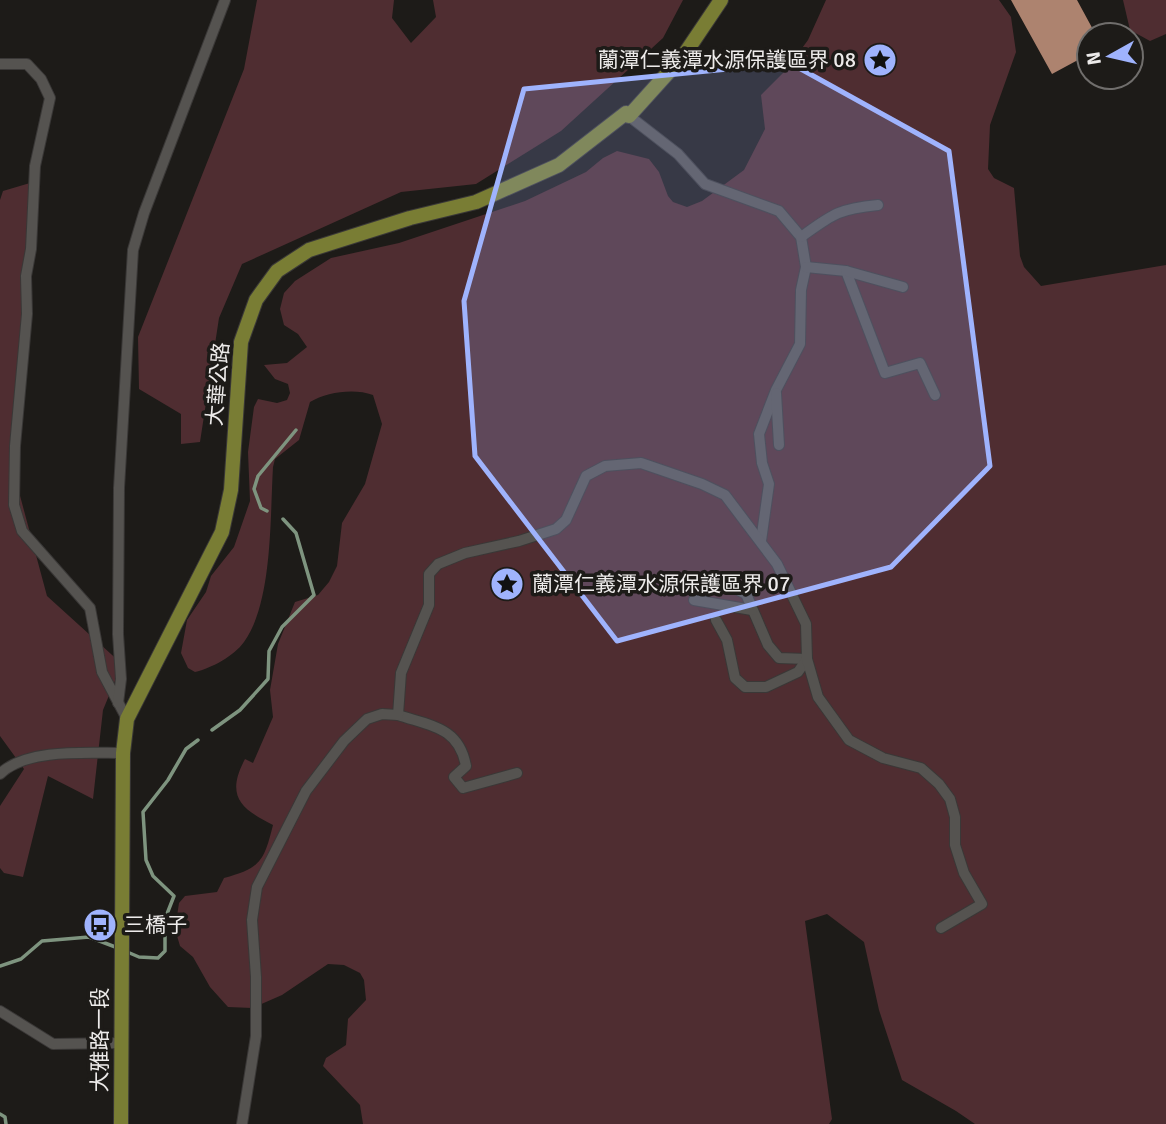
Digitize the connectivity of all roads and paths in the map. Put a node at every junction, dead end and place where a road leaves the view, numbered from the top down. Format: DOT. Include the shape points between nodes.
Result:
graph roads {
  1 [pos="225,0"];
  2 [pos="721,0"];
  3 [pos="0,64"];
  4 [pos="629,116"];
  5 [pos="878,205"];
  6 [pos="801,237"];
  7 [pos="806,267"];
  8 [pos="846,271"];
  9 [pos="903,287"];
  10 [pos="776,390"];
  11 [pos="935,395"];
  12 [pos="779,445"];
  13 [pos="761,541"];
  14 [pos="686,580"];
  15 [pos="694,600"];
  16 [pos="752,610"];
  17 [pos="716,620"];
  18 [pos="807,659"];
  19 [pos="118,703"];
  20 [pos="398,715"];
  21 [pos="127,719"];
  22 [pos="123,753"];
  23 [pos="517,773"];
  24 [pos="0,774"];
  25 [pos="941,928"];
  26 [pos="121,949"];
  27 [pos="0,1010"];
  28 [pos="121,1043"];
  29 [pos="121,1124"];
  30 [pos="242,1124"];
  1 -- 19 [label="street" via="134,250 119,488"];
  2 -- 4 [label="main road, 大華公路" via="684,55"];
  3 -- 19 [label="street" via="27,64 50,98 35,166 14,505 22,531 90,608 102,672"];
  4 -- 6 [label="street" via="677,154 705,184 779,211"];
  4 -- 21 [label="main road, 大華公路" via="626,113 559,165 476,202 309,250 277,271 256,300 241,342 231,490 222,532"];
  5 -- 6 [label="street" via="834,213"];
  6 -- 7 [label="street"];
  7 -- 8 [label="street"];
  7 -- 10 [label="street" via="800,344"];
  8 -- 9 [label="street"];
  8 -- 11 [label="street" via="885,373 920,363"];
  10 -- 12 [label="street"];
  10 -- 13 [label="street" via="759,434 769,484"];
  13 -- 18 [label="street" via="806,624"];
  13 -- 20 [label="street" via="725,495 641,463 605,466 586,476 566,520 556,529 465,553 429,573 429,605 401,673"];
  14 -- 16 [label="street" via="734,588 746,594"];
  15 -- 16 [label="street"];
  16 -- 18 [label="street" via="779,658"];
  17 -- 18 [label="street" via="727,640 735,678 745,687 766,687 798,672"];
  18 -- 25 [label="street" via="818,697 849,740 883,758 921,768 950,799 954,845 982,904"];
  19 -- 21 [label="street"];
  20 -- 23 [label="street" via="447,731 463,750 466,766 454,777 463,788"];
  20 -- 30 [label="street" via="367,719 344,741 306,791 257,887 252,920 256,1036"];
  21 -- 22 [label="main road, 大華公路"];
  22 -- 24 [label="street" via="50,754 9,765"];
  22 -- 26 [label="main road, 大華公路"];
  26 -- 28 [label="main road, 大雅路一段"];
  27 -- 28 [label="street" via="52,1044"];
  28 -- 29 [label="main road, 大雅路一段"];
}
